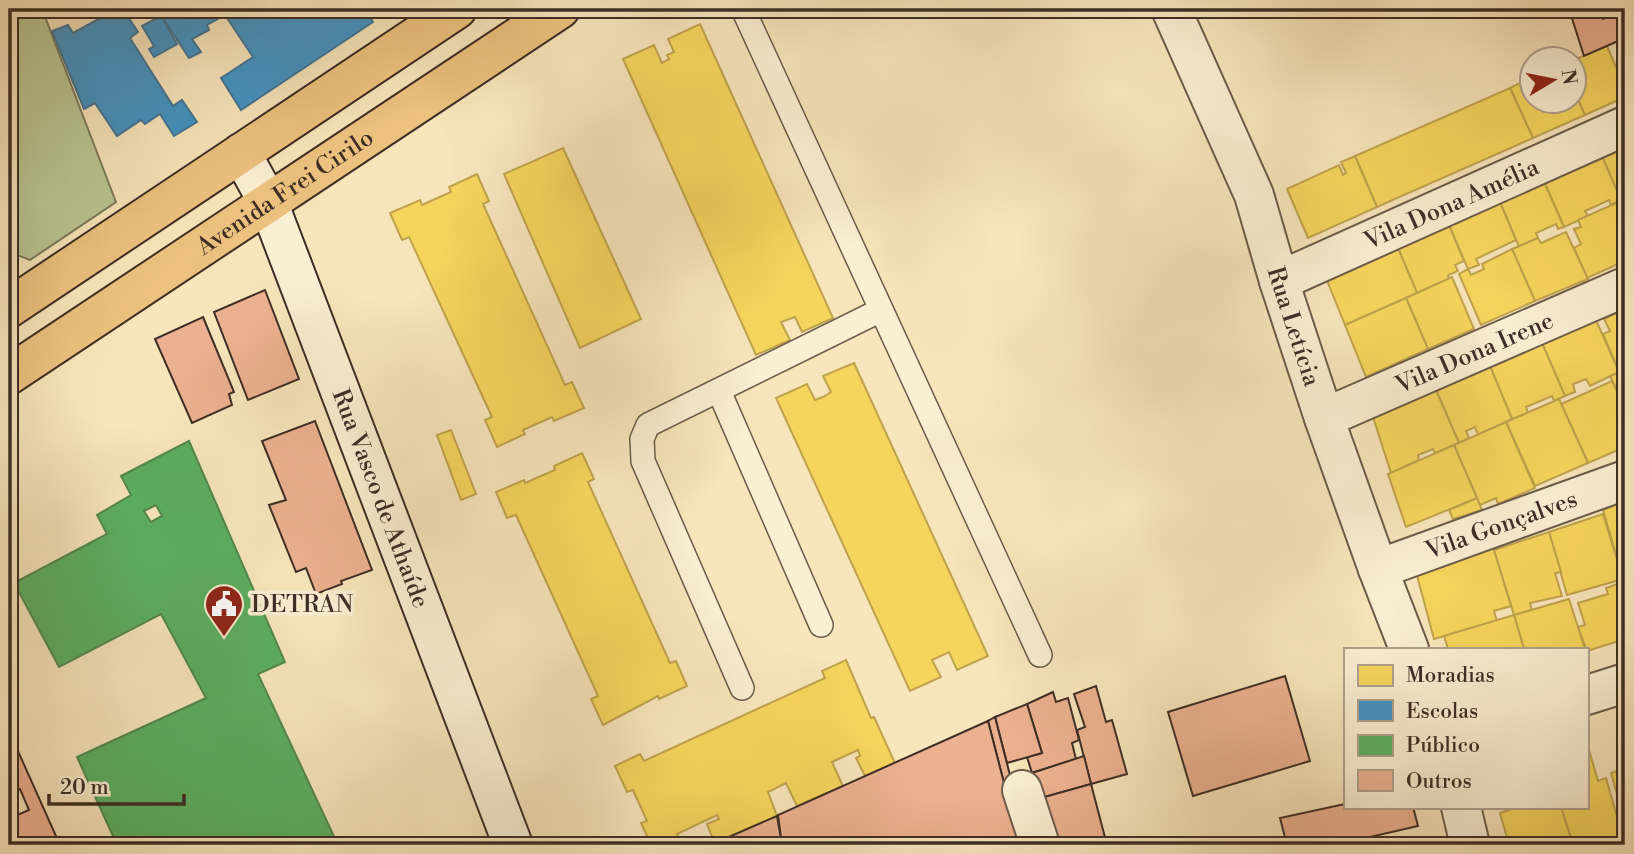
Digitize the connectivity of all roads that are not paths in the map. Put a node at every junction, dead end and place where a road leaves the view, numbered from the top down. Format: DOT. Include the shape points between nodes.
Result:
graph roads {
  1 [pos="457,9"];
  2 [pos="560,9"];
  3 [pos="743,9"];
  4 [pos="1171,9"];
  5 [pos="1625,126"];
  6 [pos="241,153"];
  7 [pos="268,202"];
  8 [pos="1279,281"];
  9 [pos="1625,287"];
  10 [pos="9,308"];
  11 [pos="881,310"];
  12 [pos="9,375"];
  13 [pos="719,391"];
  14 [pos="1324,418"];
  15 [pos="1625,480"];
  16 [pos="1378,569"];
  17 [pos="821,625"];
  18 [pos="1409,648"];
  19 [pos="1040,655"];
  20 [pos="1625,683"];
  21 [pos="743,688"];
  22 [pos="1588,695"];
  23 [pos="1023,790"];
  24 [pos="1461,808"];
  25 [pos="513,845"];
  26 [pos="1040,845"];
  27 [pos="1470,845"];
  1 -- 6 [label="main road"];
  2 -- 7 [label="main road, Avenida Frei Cirilo"];
  3 -- 11 [label="lane"];
  4 -- 8 [label="street, Rua Letícia" via="1254,195"];
  5 -- 8 [label="street, Vila Dona Amélia"];
  6 -- 7 [label="street, Rua Vasco de Athaíde"];
  6 -- 10 [label="main road"];
  7 -- 12 [label="main road, Avenida Frei Cirilo"];
  7 -- 25 [label="street, Rua Vasco de Athaíde"];
  8 -- 14 [label="street, Rua Letícia"];
  9 -- 14 [label="street, Vila Dona Irene"];
  11 -- 13 [label="lane"];
  11 -- 19 [label="lane"];
  13 -- 17 [label="lane"];
  13 -- 21 [label="lane" via="648,425 642,439 643,461"];
  14 -- 16 [label="street, Rua Letícia"];
  15 -- 16 [label="street, Vila Gonçalves"];
  16 -- 18 [label="street, Rua Letícia"];
  20 -- 22 [label="street"];
  23 -- 26 [label="street"];
  24 -- 27 [label="street"];
}
